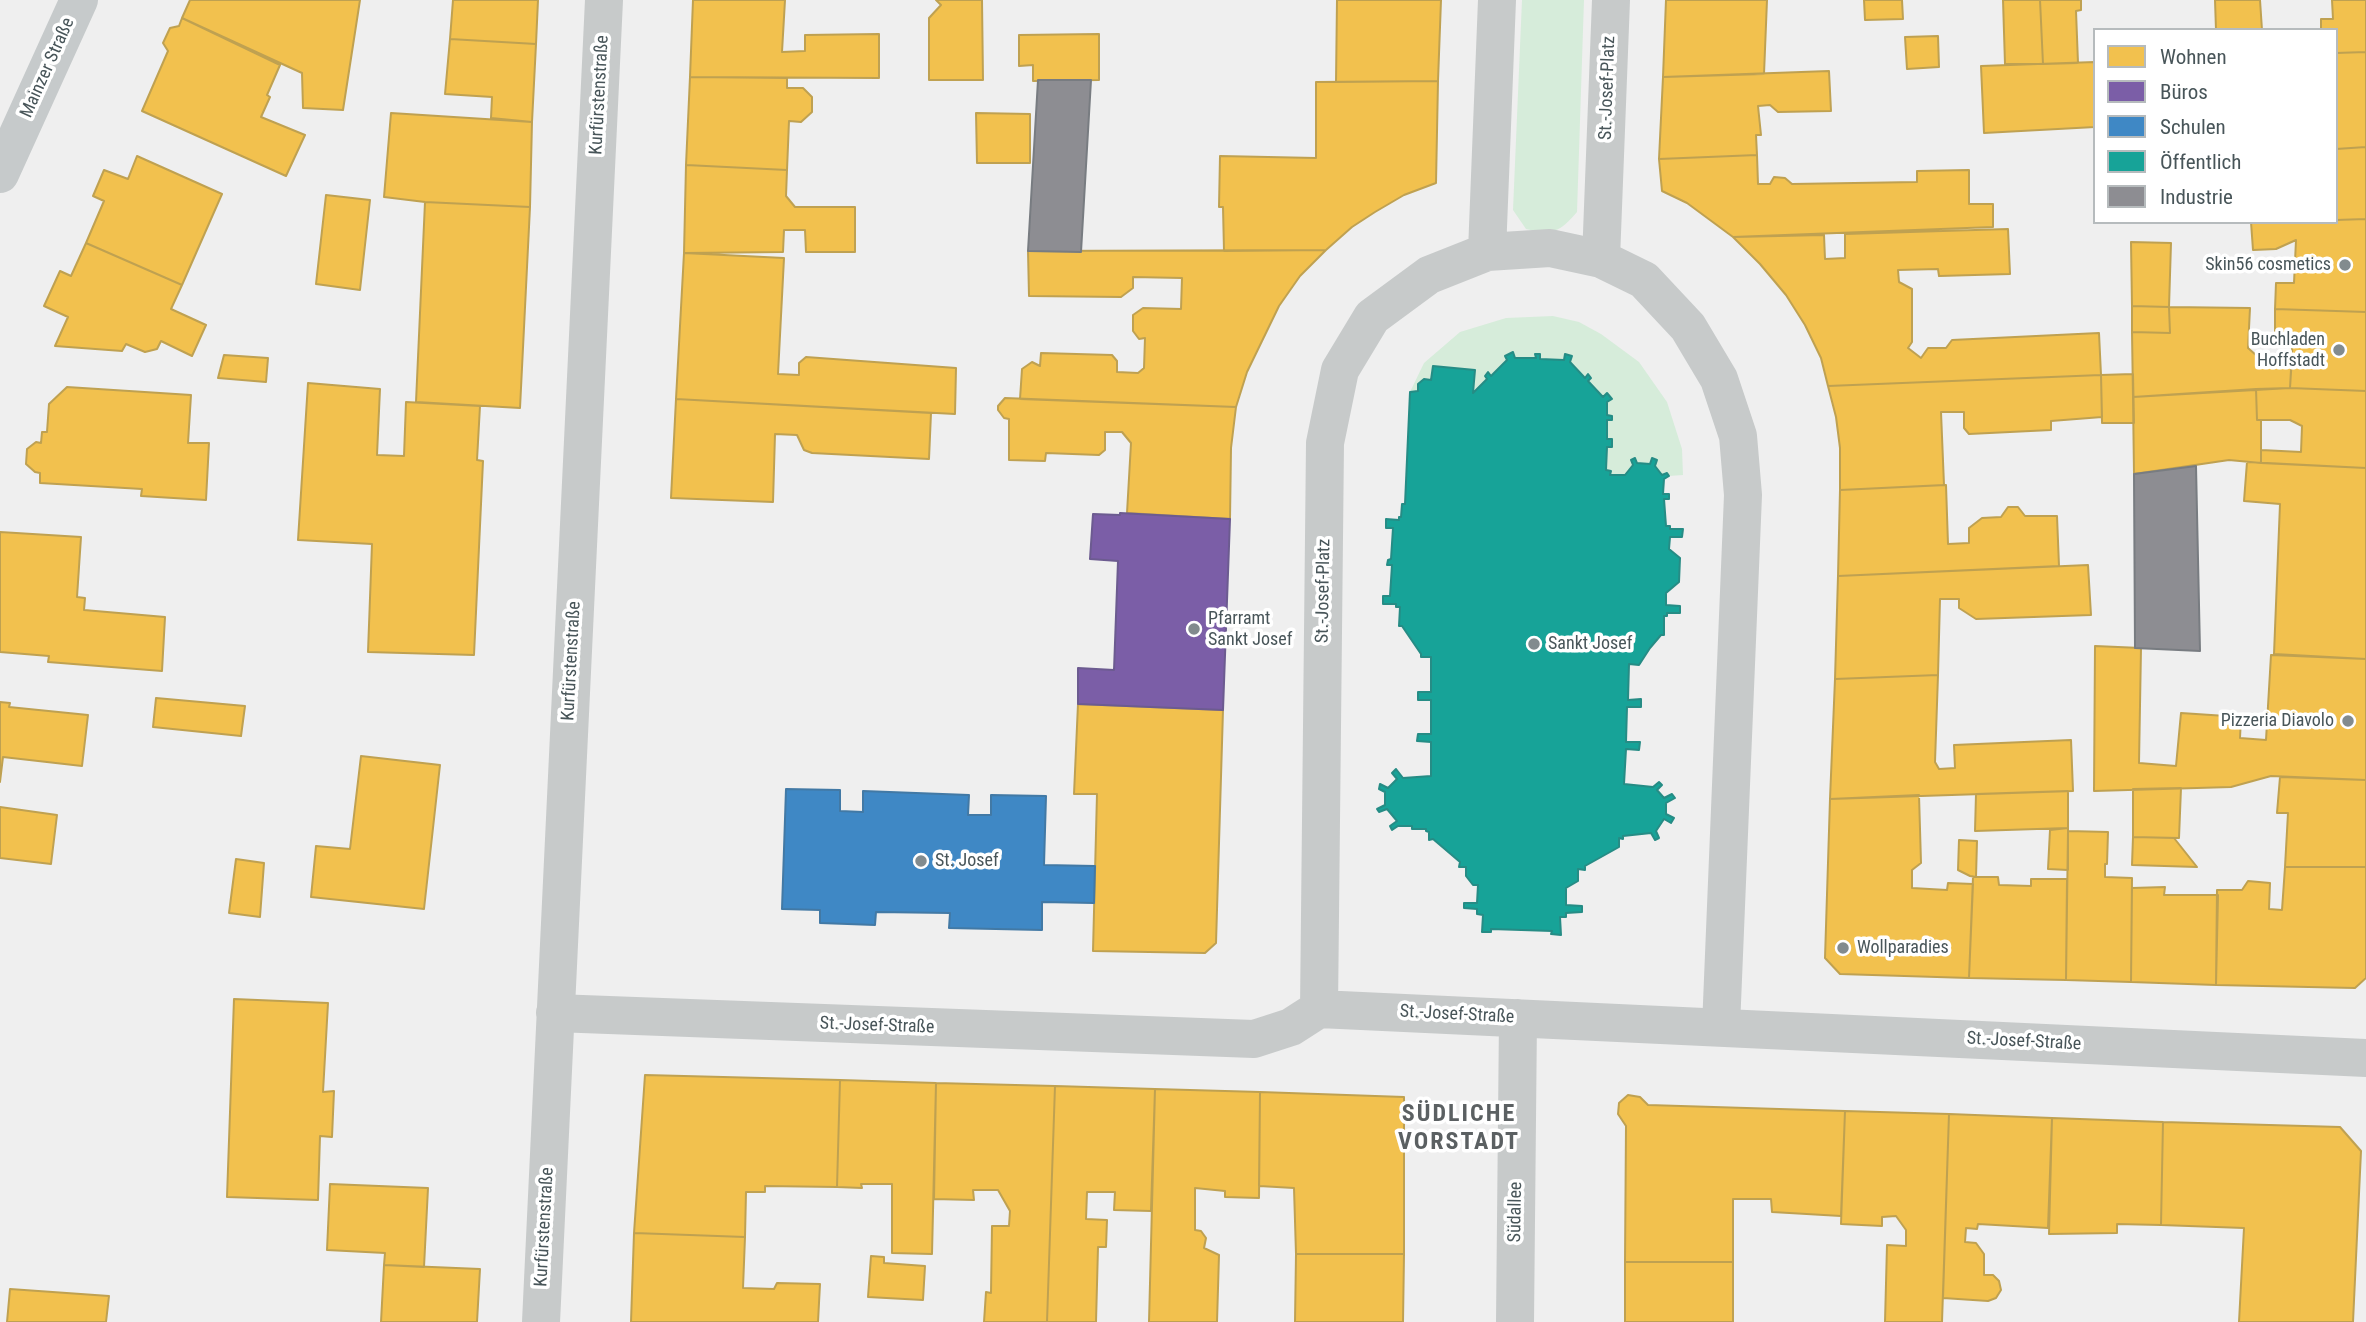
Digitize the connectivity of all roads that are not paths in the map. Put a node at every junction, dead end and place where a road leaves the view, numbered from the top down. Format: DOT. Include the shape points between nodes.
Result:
graph roads {
  1 [pos="79,0"];
  2 [pos="604,0"];
  3 [pos="1497,0"];
  4 [pos="1611,0"];
  5 [pos="0,174"];
  6 [pos="1487,252"];
  7 [pos="1601,259"];
  8 [pos="1319,1009"];
  9 [pos="555,1013"];
  10 [pos="1518,1018"];
  11 [pos="1721,1027"];
  12 [pos="2366,1058"];
  13 [pos="541,1322"];
  14 [pos="1515,1322"];
  1 -- 5 [label="street, Mainzer Straße"];
  2 -- 9 [label="street, Kurfürstenstraße"];
  3 -- 6 [label="street"];
  4 -- 7 [label="street, St.-Josef-Platz"];
  6 -- 7 [label="street, St.-Josef-Platz" via="1550,248"];
  6 -- 8 [label="street, St.-Josef-Platz" via="1429,275 1372,317 1340,370 1325,443"];
  7 -- 11 [label="street, St.-Josef-Platz" via="1644,280 1688,327 1720,379 1738,436 1743,495"];
  8 -- 9 [label="street, St.-Josef-Straße" via="1291,1027 1254,1039"];
  8 -- 10 [label="street, St.-Josef-Straße"];
  9 -- 13 [label="street, Kurfürstenstraße"];
  10 -- 11 [label="street, St.-Josef-Straße"];
  10 -- 14 [label="street, Südallee"];
  11 -- 12 [label="street, St.-Josef-Straße"];
}
